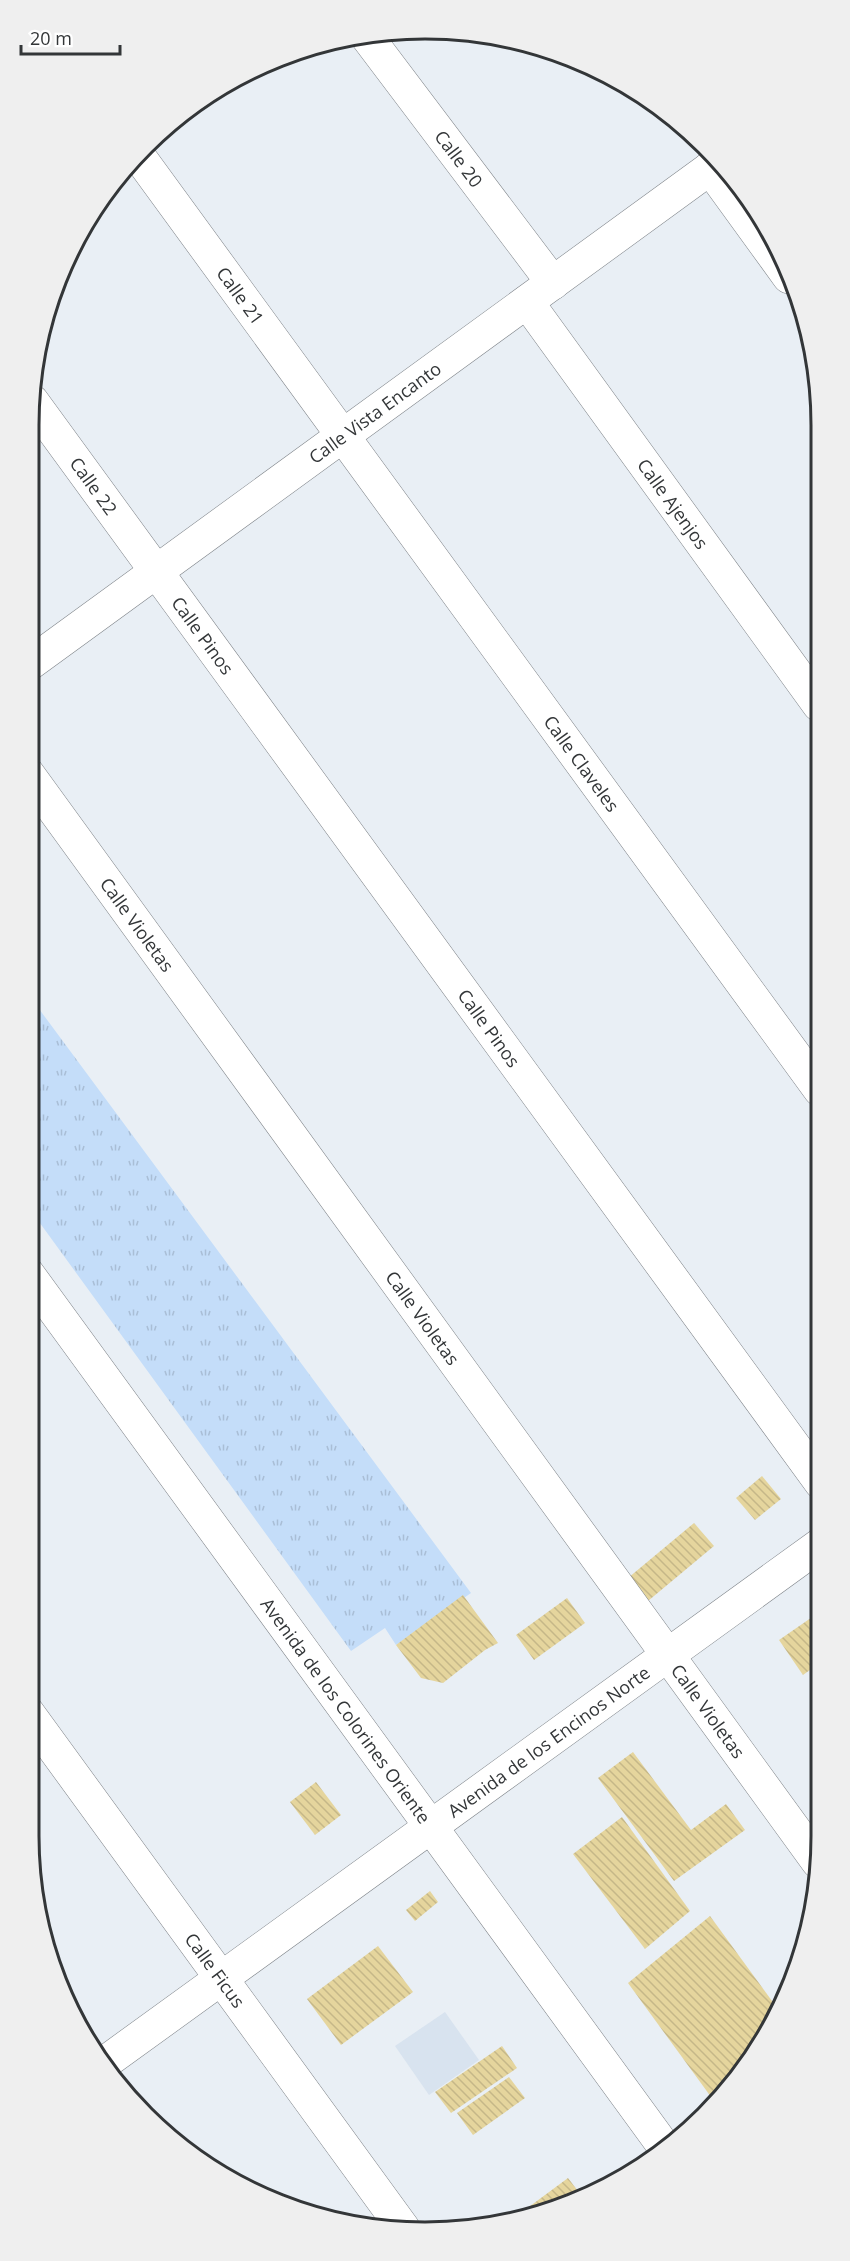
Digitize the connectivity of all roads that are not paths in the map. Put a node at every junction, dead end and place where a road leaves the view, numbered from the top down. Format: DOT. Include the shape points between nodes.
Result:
graph roads {
  1 [pos="371,43"];
  2 [pos="143,162"];
  3 [pos="712,167"];
  4 [pos="738,200"];
  5 [pos="755,226"];
  6 [pos="553,283"];
  7 [pos="527,302"];
  8 [pos="40,411"];
  9 [pos="344,435"];
  10 [pos="158,571"];
  11 [pos="39,657"];
  12 [pos="811,694"];
  13 [pos="39,789"];
  14 [pos="811,1078"];
  15 [pos="39,1289"];
  16 [pos="811,1469"];
  17 [pos="811,1551"];
  18 [pos="668,1654"];
  19 [pos="39,1728"];
  20 [pos="431,1825"];
  21 [pos="810,1851"];
  22 [pos="221,1978"];
  23 [pos="110,2059"];
  24 [pos="660,2142"];
  25 [pos="398,2221"];
  1 -- 6 [label="street, Calle 20"];
  2 -- 9 [label="street, Calle 21"];
  3 -- 6 [label="street, Calle Vista Encanto"];
  4 -- 5 [label="street"];
  6 -- 7 [label="street, Calle Vista Encanto"];
  7 -- 9 [label="street, Calle Vista Encanto"];
  7 -- 12 [label="street, Calle Ajenjos"];
  8 -- 10 [label="street, Calle 22"];
  9 -- 10 [label="street, Calle Vista Encanto"];
  9 -- 14 [label="street, Calle Claveles"];
  10 -- 11 [label="street, Calle Vista Encanto"];
  10 -- 16 [label="street, Calle Pinos"];
  13 -- 18 [label="street, Calle Violetas"];
  15 -- 20 [label="street, Avenida de los Colorines Oriente"];
  17 -- 18 [label="street, Avenida de los Encinos Norte"];
  18 -- 20 [label="street, Avenida de los Encinos Norte"];
  18 -- 21 [label="street, Calle Violetas"];
  19 -- 22 [label="street, Calle Ficus"];
  20 -- 22 [label="street, Avenida de los Encinos Norte"];
  20 -- 24 [label="street, Avenida de los Colorines Oriente"];
  22 -- 23 [label="street, Avenida de los Encinos Norte"];
  22 -- 25 [label="street, Calle Ficus"];
}
